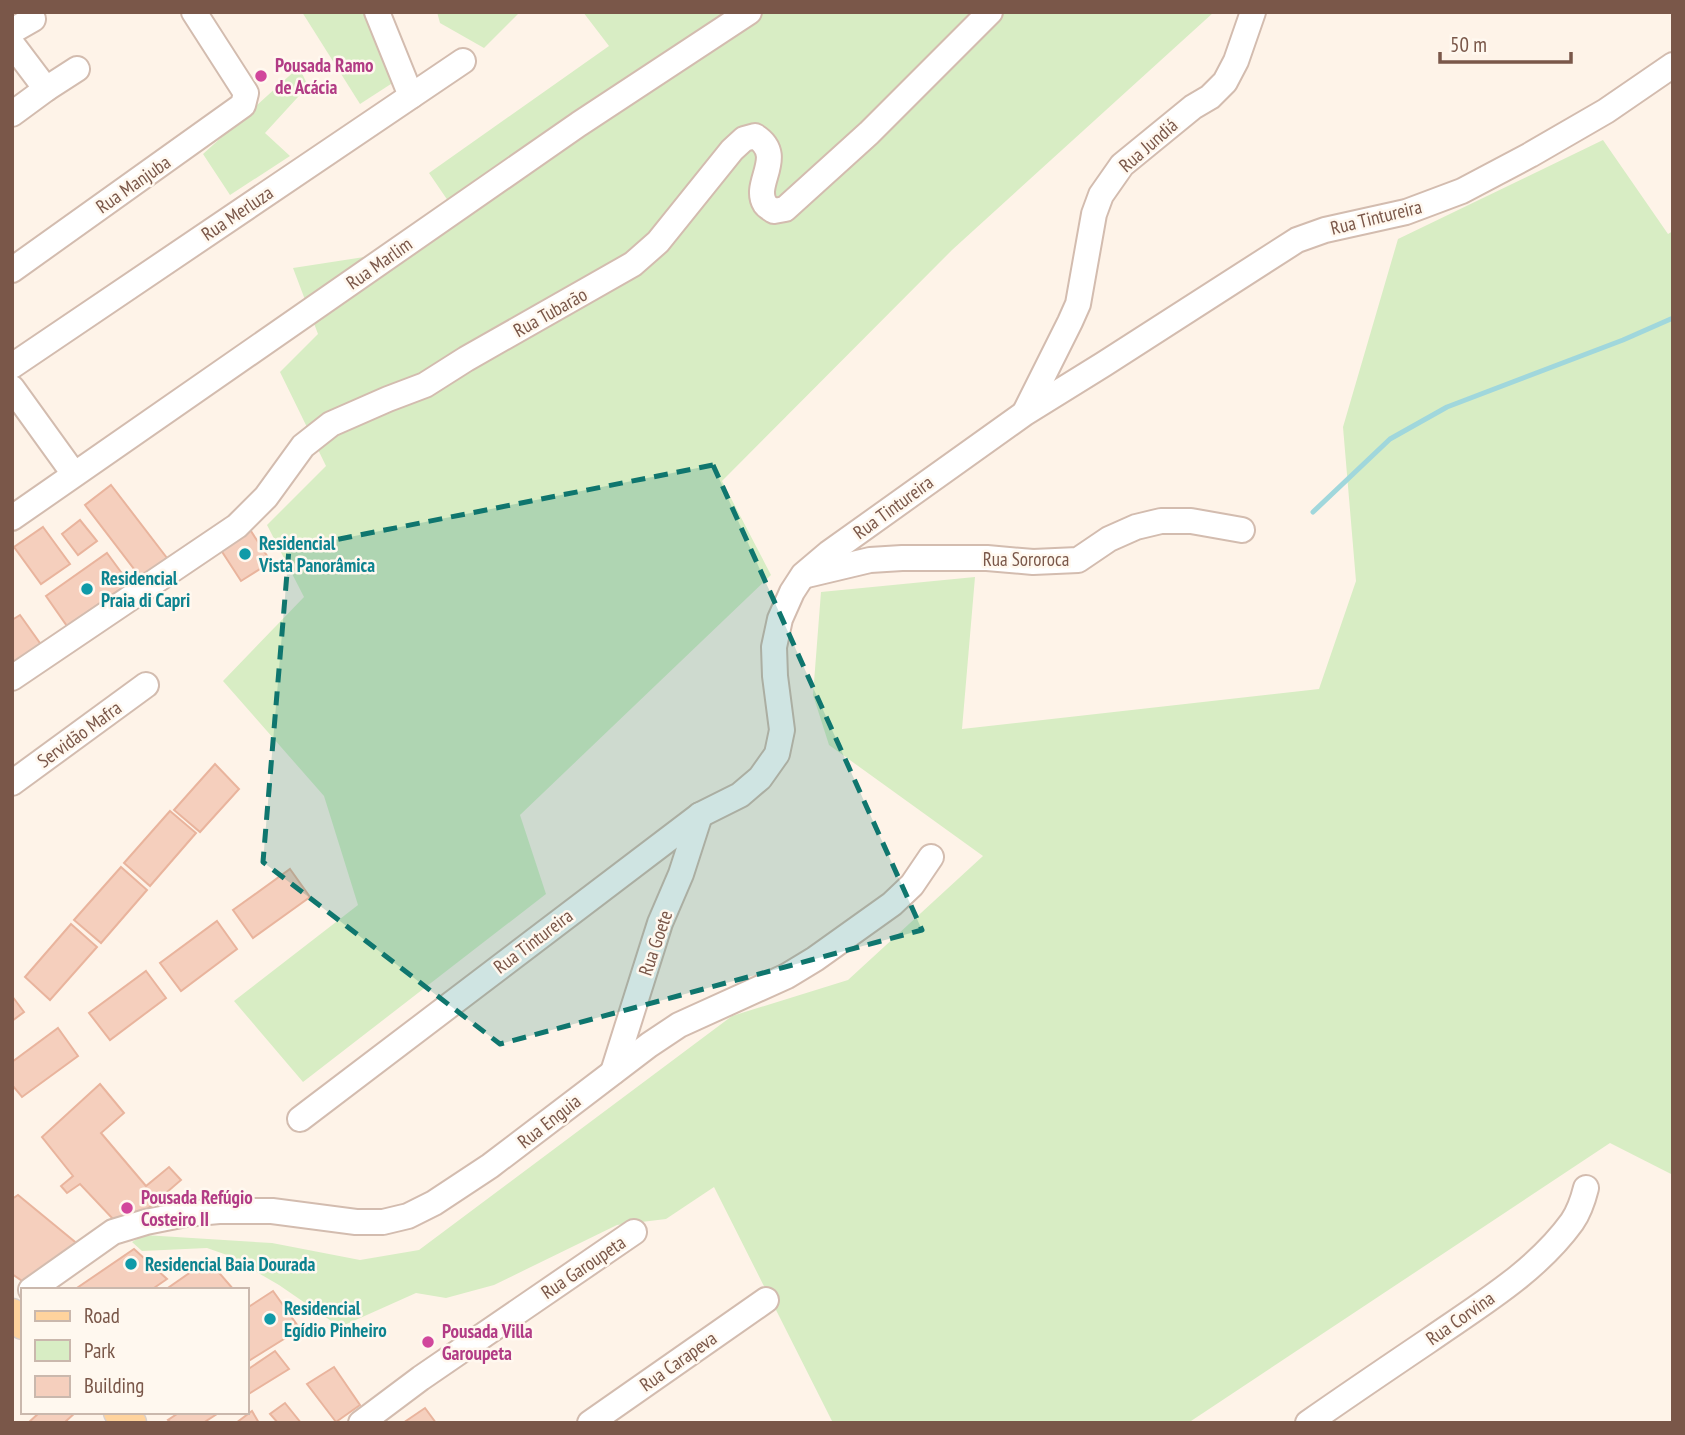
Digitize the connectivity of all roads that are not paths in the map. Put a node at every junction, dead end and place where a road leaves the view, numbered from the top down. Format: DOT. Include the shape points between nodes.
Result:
graph roads {
  1 [pos="194,12"];
  2 [pos="377,12"];
  3 [pos="749,12"];
  4 [pos="990,12"];
  5 [pos="1252,12"];
  6 [pos="12,44"];
  7 [pos="463,61"];
  8 [pos="1673,65"];
  9 [pos="77,69"];
  10 [pos="46,89"];
  11 [pos="411,96"];
  12 [pos="12,114"];
  13 [pos="12,270"];
  14 [pos="12,366"];
  15 [pos="12,388"];
  16 [pos="1025,413"];
  17 [pos="74,474"];
  18 [pos="12,517"];
  19 [pos="1242,530"];
  20 [pos="803,575"];
  21 [pos="12,678"];
  22 [pos="146,685"];
  23 [pos="12,783"];
  24 [pos="699,815"];
  25 [pos="931,857"];
  26 [pos="613,1072"];
  27 [pos="300,1119"];
  28 [pos="1586,1188"];
  29 [pos="634,1233"];
  30 [pos="34,1288"];
  31 [pos="766,1300"];
  32 [pos="361,1423"];
  33 [pos="590,1423"];
  34 [pos="1308,1423"];
  1 -- 13 [label="street, Rua Manjuba" via="246,93 243,105"];
  2 -- 11 [label="street"];
  3 -- 17 [label="street, Rua Marlim" via="579,124"];
  4 -- 21 [label="street, Rua Tubarão" via="785,209 774,211 764,204 769,149 755,136 744,139 634,264 425,385 331,424 303,446 266,498 237,526"];
  5 -- 16 [label="street, Rua Jundiá" via="1225,82 1122,164 1101,195 1078,303"];
  6 -- 10 [label="street"];
  7 -- 11 [label="street, Rua Merluza"];
  8 -- 16 [label="street, Rua Tintureira" via="1606,111 1462,191 1406,212 1325,229 1297,240"];
  9 -- 10 [label="street"];
  10 -- 12 [label="street"];
  11 -- 14 [label="street, Rua Merluza"];
  15 -- 17 [label="street"];
  16 -- 20 [label="street, Rua Tintureira"];
  17 -- 18 [label="street, Rua Marlim"];
  19 -- 20 [label="street, Rua Sororoca" via="1161,521 1110,538 1078,560 902,558"];
  20 -- 24 [label="street, Rua Tintureira" via="780,618 774,647 782,730 777,754 740,795"];
  22 -- 23 [label="street, Servidão Mafra"];
  24 -- 26 [label="street, Rua Goete"];
  24 -- 27 [label="street, Rua Tintureira"];
  25 -- 26 [label="street, Rua Enguia" via="892,904 815,960 679,1025"];
  26 -- 30 [label="street, Rua Enguia" via="490,1166 408,1216 356,1223 272,1211 186,1214 113,1232"];
  28 -- 34 [label="street, Rua Corvina" via="1573,1221 1522,1274"];
  29 -- 32 [label="street, Rua Garoupeta"];
  31 -- 33 [label="street, Rua Carapeva"];
}
